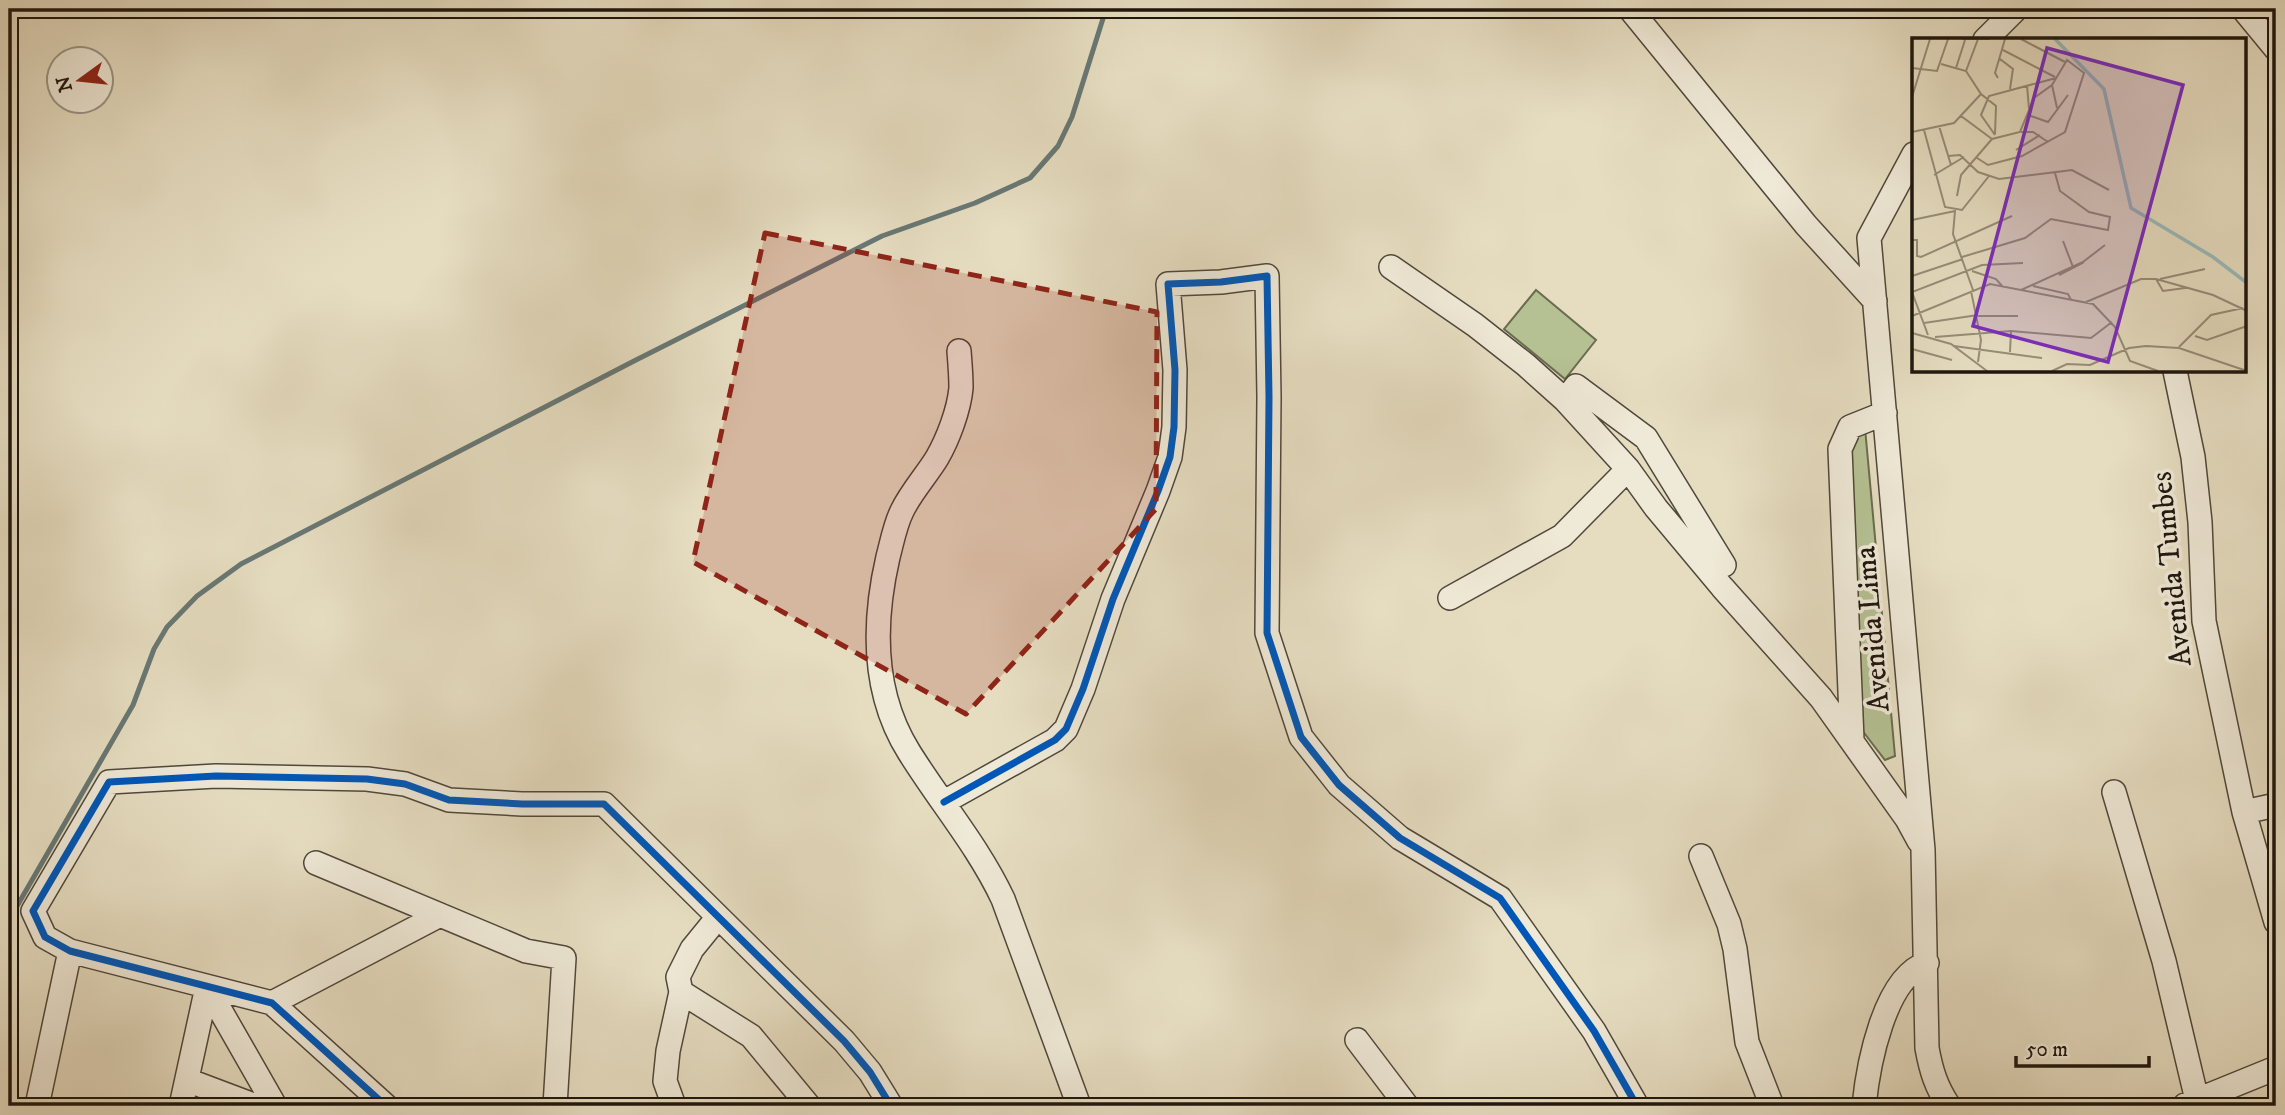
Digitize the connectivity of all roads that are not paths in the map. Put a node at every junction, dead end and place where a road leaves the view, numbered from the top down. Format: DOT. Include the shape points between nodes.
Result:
graph roads {
  1 [pos="1630,9"];
  2 [pos="2016,9"];
  3 [pos="2243,9"];
  4 [pos="1987,38"];
  5 [pos="2276,49"];
  6 [pos="1912,158"];
  7 [pos="1391,267"];
  8 [pos="1875,301"];
  9 [pos="959,351"];
  10 [pos="2175,373"];
  11 [pos="1565,400"];
  12 [pos="1885,413"];
  13 [pos="1628,469"];
  14 [pos="1724,565"];
  15 [pos="1450,598"];
  16 [pos="1852,740"];
  17 [pos="2114,792"];
  18 [pos="944,802"];
  19 [pos="2276,804"];
  20 [pos="2245,812"];
  21 [pos="1923,850"];
  22 [pos="1701,856"];
  23 [pos="316,863"];
  24 [pos="440,915"];
  25 [pos="718,917"];
  26 [pos="2276,922"];
  27 [pos="69,951"];
  28 [pos="1927,963"];
  29 [pos="208,987"];
  30 [pos="681,992"];
  31 [pos="272,1003"];
  32 [pos="1357,1040"];
  33 [pos="2276,1069"];
  34 [pos="187,1080"];
  35 [pos="2189,1104"];
  36 [pos="37,1106"];
  37 [pos="181,1106"];
  38 [pos="256,1106"];
  39 [pos="275,1106"];
  40 [pos="386,1106"];
  41 [pos="555,1106"];
  42 [pos="674,1106"];
  43 [pos="808,1106"];
  44 [pos="891,1106"];
  45 [pos="1079,1106"];
  46 [pos="1407,1106"];
  47 [pos="1637,1106"];
  48 [pos="1772,1106"];
  49 [pos="1864,1106"];
  50 [pos="1949,1106"];
  1 -- 8 [label="street" via="1806,225"];
  2 -- 4 [label="street"];
  3 -- 5 [label="street"];
  6 -- 8 [label="street, Avenida Lima" via="1869,238"];
  7 -- 11 [label="street" via="1475,326"];
  8 -- 12 [label="street, Avenida Lima"];
  9 -- 18 [label="street" via="961,390 953,421 937,457 901,512 878,613 881,677 889,706 908,751"];
  10 -- 20 [label="street, Avenida Tumbes" via="2193,457 2204,621"];
  11 -- 13 [label="street"];
  11 -- 14 [label="street" via="1576,386 1646,438"];
  12 -- 16 [label="street" via="1850,427 1840,449"];
  12 -- 21 [label="street, Avenida Lima"];
  13 -- 15 [label="street" via="1562,536"];
  13 -- 16 [label="street"];
  16 -- 21 [label="street"];
  17 -- 35 [label="street" via="2164,961"];
  18 -- 45 [label="street" via="1003,900"];
  18 -- 47 [label="street" via="1055,740 1066,729 1170,457 1175,370 1168,284 1267,276 1267,633 1301,737 1339,785 1400,838 1500,898 1594,1031"];
  19 -- 20 [label="street"];
  20 -- 26 [label="street, Avenida Tumbes"];
  21 -- 28 [label="street, Avenida Lima"];
  22 -- 48 [label="street" via="1729,924 1747,1042"];
  23 -- 24 [label="street"];
  24 -- 31 [label="street"];
  24 -- 41 [label="street" via="526,951 564,958"];
  25 -- 27 [label="street" via="604,804 449,800 405,783 367,779 216,776 109,782 33,911 45,937"];
  25 -- 30 [label="street" via="692,949 678,977"];
  25 -- 44 [label="street" via="844,1041"];
  27 -- 29 [label="street"];
  27 -- 36 [label="street"];
  28 -- 49 [label="street" via="1913,967 1891,1001 1875,1039"];
  28 -- 50 [label="street, Avenida Lima" via="1927,1048 1935,1081"];
  29 -- 31 [label="street"];
  29 -- 34 [label="street"];
  29 -- 39 [label="street"];
  30 -- 42 [label="street" via="665,1081"];
  30 -- 43 [label="street" via="751,1036"];
  31 -- 40 [label="street"];
  32 -- 46 [label="street"];
  33 -- 35 [label="street"];
  34 -- 37 [label="street"];
  34 -- 38 [label="street"];
}
